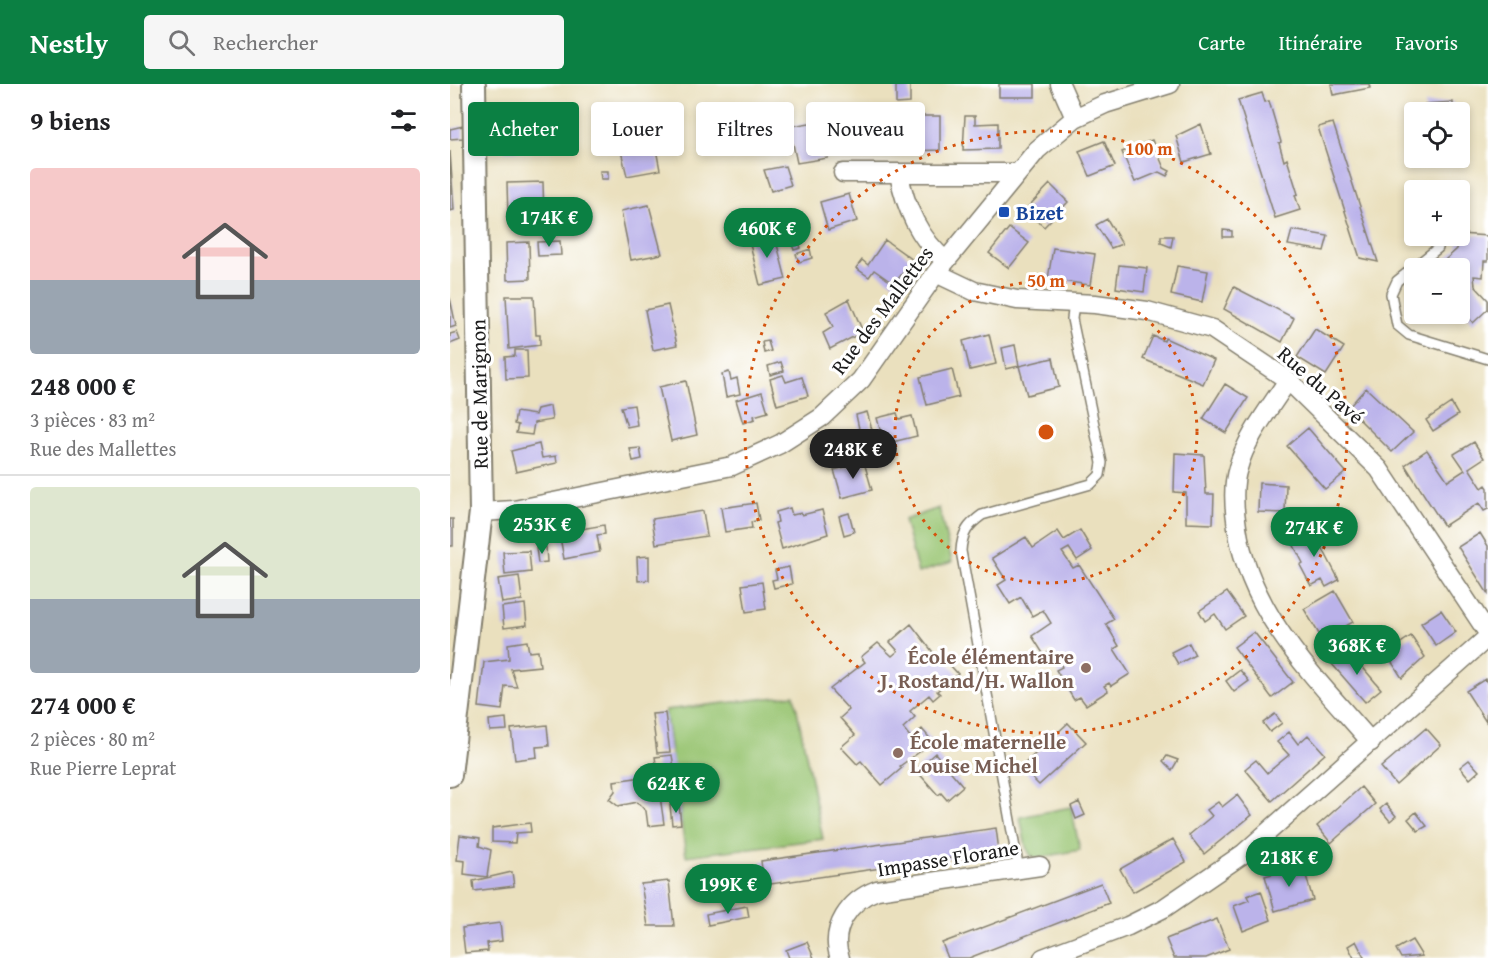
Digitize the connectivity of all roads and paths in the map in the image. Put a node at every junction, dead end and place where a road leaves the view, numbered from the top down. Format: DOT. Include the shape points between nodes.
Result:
graph roads {
  1 [pos="474,84"];
  2 [pos="1060,84"];
  3 [pos="1170,84"];
  4 [pos="1075,118"];
  5 [pos="843,173"];
  6 [pos="1018,173"];
  7 [pos="899,174"];
  8 [pos="1438,248"];
  9 [pos="941,267"];
  10 [pos="1074,303"];
  11 [pos="1488,359"];
  12 [pos="1288,380"];
  13 [pos="481,512"];
  14 [pos="1488,635"];
  15 [pos="1371,742"];
  16 [pos="450,775"];
  17 [pos="1040,866"];
  18 [pos="1019,870"];
  19 [pos="840,958"];
  20 [pos="1043,958"];
  1 -- 13 [label="street, Rue de Marignon"];
  2 -- 4 [label="street"];
  3 -- 4 [label="street, Rue des Mallettes" via="1105,104"];
  4 -- 6 [label="street, Rue des Mallettes" via="1037,150"];
  5 -- 7 [label="street"];
  6 -- 7 [label="street"];
  6 -- 9 [label="street, Rue des Mallettes"];
  7 -- 9 [label="street" via="903,196"];
  8 -- 11 [label="lane" via="1397,281 1391,294 1397,325 1409,335"];
  9 -- 10 [label="street, Rue du Pavé" via="974,291 1017,300"];
  9 -- 13 [label="street, Rue des Mallettes" via="861,380 822,417 780,444 714,471 514,510"];
  10 -- 12 [label="street, Rue du Pavé" via="1147,311 1212,329"];
  10 -- 18 [label="lane" via="1072,319 1102,463 1100,475 1091,484 982,515 969,524 961,544"];
  12 -- 14 [label="street, Rue du Pavé" via="1379,469"];
  12 -- 15 [label="street" via="1237,468 1234,507 1240,550 1278,632"];
  13 -- 16 [label="street, Rue de Marignon"];
  14 -- 15 [label="street"];
  15 -- 20 [label="street" via="1274,829 1202,884 1128,926"];
  17 -- 18 [label="street, Impasse Florane"];
  18 -- 19 [label="street, Impasse Florane" via="864,895 843,918 838,935"];
}
